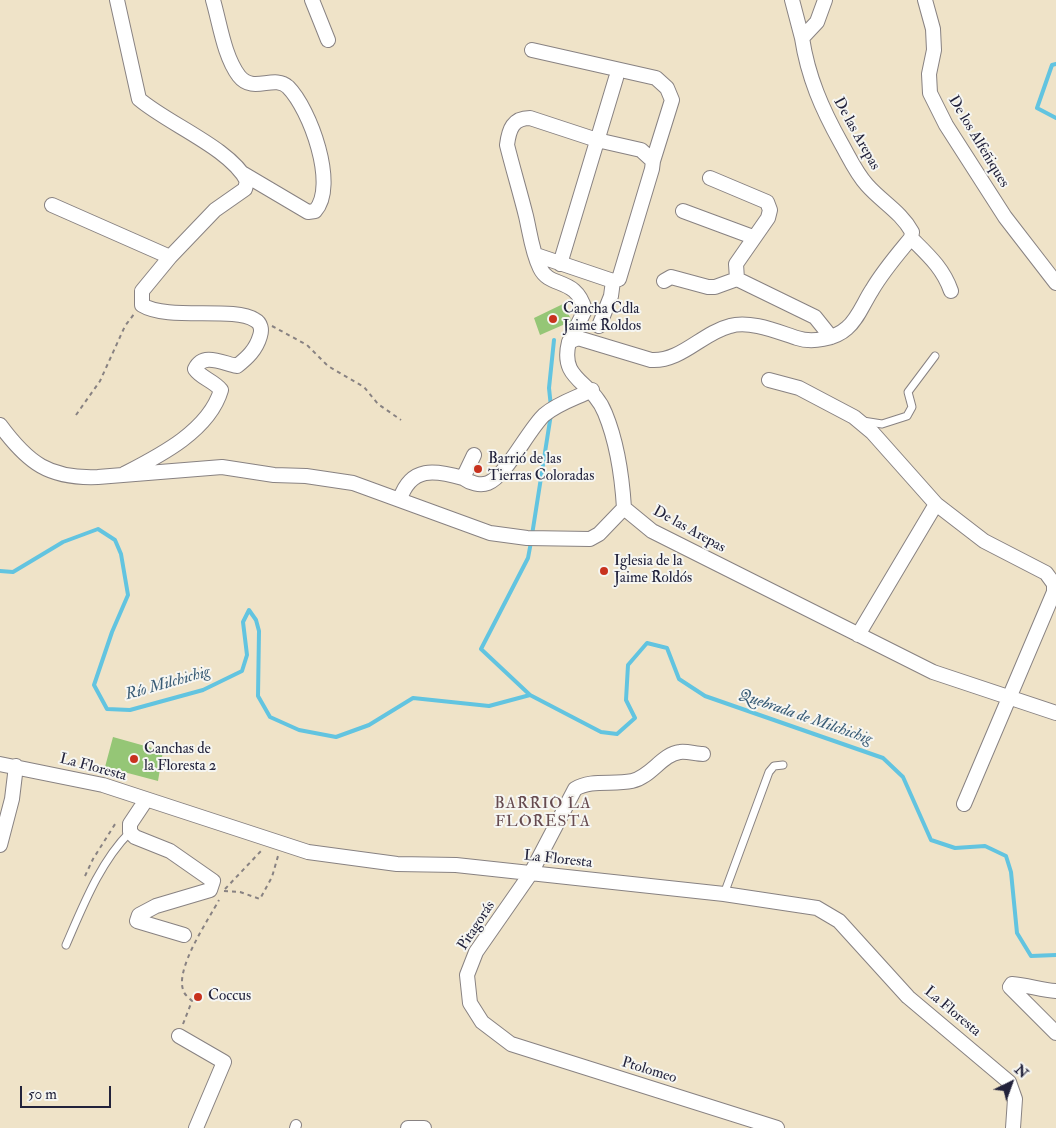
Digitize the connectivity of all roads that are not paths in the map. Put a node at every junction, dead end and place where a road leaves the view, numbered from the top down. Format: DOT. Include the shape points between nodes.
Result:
graph roads {
  1 [pos="117,0"];
  2 [pos="213,0"];
  3 [pos="312,0"];
  4 [pos="792,0"];
  5 [pos="825,0"];
  6 [pos="925,0"];
  7 [pos="802,38"];
  8 [pos="328,40"];
  9 [pos="532,50"];
  10 [pos="616,78"];
  11 [pos="597,140"];
  12 [pos="653,160"];
  13 [pos="242,173"];
  14 [pos="710,178"];
  15 [pos="52,205"];
  16 [pos="683,211"];
  17 [pos="753,237"];
  18 [pos="911,238"];
  19 [pos="536,255"];
  20 [pos="170,257"];
  21 [pos="560,264"];
  22 [pos="737,279"];
  23 [pos="613,281"];
  24 [pos="664,281"];
  25 [pos="1056,283"];
  26 [pos="951,291"];
  27 [pos="599,326"];
  28 [pos="830,337"];
  29 [pos="568,342"];
  30 [pos="935,356"];
  31 [pos="769,380"];
  32 [pos="592,390"];
  33 [pos="854,418"];
  34 [pos="0,425"];
  35 [pos="474,455"];
  36 [pos="124,474"];
  37 [pos="463,478"];
  38 [pos="400,499"];
  39 [pos="936,504"];
  40 [pos="624,508"];
  41 [pos="858,635"];
  42 [pos="1011,698"];
  43 [pos="1056,713"];
  44 [pos="703,754"];
  45 [pos="0,764"];
  46 [pos="783,765"];
  47 [pos="16,766"];
  48 [pos="146,800"];
  49 [pos="964,804"];
  50 [pos="130,832"];
  51 [pos="0,845"];
  52 [pos="531,873"];
  53 [pos="724,894"];
  54 [pos="184,936"];
  55 [pos="66,945"];
  56 [pos="1056,991"];
  57 [pos="1056,1033"];
  58 [pos="179,1036"];
  59 [pos="511,1044"];
  60 [pos="196,1128"];
  61 [pos="408,1128"];
  62 [pos="424,1128"];
  63 [pos="777,1128"];
  64 [pos="1013,1128"];
  1 -- 13 [label="street" via="139,99 215,149"];
  2 -- 13 [label="street" via="238,75 246,83 281,83 304,107 313,126 321,161 323,194 320,205 315,211 308,212"];
  3 -- 8 [label="street"];
  4 -- 7 [label="street"];
  5 -- 7 [label="street" via="817,22"];
  6 -- 25 [label="street, De los Alfeñiques" via="933,29 930,93 946,125 1005,216"];
  7 -- 18 [label="street, De las Arepas" via="807,70 822,108 854,168 907,223 912,232"];
  9 -- 12 [label="street" via="656,78 672,100"];
  10 -- 11 [label="street"];
  11 -- 12 [label="street" via="641,150"];
  11 -- 19 [label="street" via="530,118 514,123 508,133 507,145"];
  11 -- 21 [label="street"];
  12 -- 23 [label="street" via="621,275"];
  13 -- 20 [label="street" via="247,181 245,189 214,210"];
  14 -- 17 [label="street" via="767,202 768,218"];
  15 -- 20 [label="street"];
  16 -- 17 [label="street"];
  17 -- 22 [label="street" via="736,264"];
  18 -- 26 [label="street, De las Arepas" via="939,266"];
  18 -- 28 [label="street" via="882,274 847,328"];
  19 -- 21 [label="street"];
  19 -- 29 [label="street" via="540,269 572,287 583,302 585,310"];
  20 -- 36 [label="street" via="142,291 142,304 148,308 254,319 260,324 260,338 254,350 236,366 201,360 195,370 221,390 212,408 198,425 162,454"];
  21 -- 23 [label="street"];
  22 -- 24 [label="street" via="715,287 671,277"];
  22 -- 28 [label="street" via="816,317"];
  23 -- 27 [label="street" via="611,296"];
  28 -- 29 [label="street" via="804,340 756,326 732,325 664,361 578,338"];
  29 -- 32 [label="street" via="566,363 571,372"];
  30 -- 33 [label="lane" via="908,392 912,406 907,416 882,424"];
  31 -- 33 [label="street" via="799,388"];
  32 -- 37 [label="street" via="543,416 488,484 477,484"];
  32 -- 40 [label="street" via="605,413 617,454"];
  33 -- 39 [label="street" via="872,432"];
  34 -- 36 [label="street" via="28,459 62,475 79,478"];
  35 -- 37 [label="street"];
  36 -- 38 [label="street" via="239,468 353,483"];
  37 -- 38 [label="street" via="428,471 404,487"];
  38 -- 40 [label="street" via="490,534 532,538 590,538 604,530"];
  39 -- 41 [label="street"];
  39 -- 42 [label="street" via="984,541 1046,573 1054,584 1054,592"];
  40 -- 41 [label="street, De las Arepas" via="652,531"];
  41 -- 42 [label="street, De las Arepas" via="933,672"];
  42 -- 43 [label="street, De las Arepas"];
  42 -- 49 [label="street"];
  44 -- 52 [label="street, Pitagorás" via="680,752 670,756 645,778 612,785 589,784 575,789"];
  45 -- 47 [label="street, La Floresta"];
  46 -- 53 [label="lane" via="774,766 768,772"];
  47 -- 48 [label="street, La Floresta" via="103,786"];
  47 -- 51 [label="street" via="12,799"];
  48 -- 50 [label="street" via="130,824"];
  48 -- 52 [label="street, La Floresta" via="308,852 397,864 456,865"];
  50 -- 54 [label="street" via="134,837 170,850 213,881 210,890 156,906 139,915 138,921 144,924"];
  50 -- 55 [label="lane" via="106,864"];
  52 -- 53 [label="street, La Floresta"];
  52 -- 59 [label="street, Pitagorás" via="476,952 467,975 470,1003 482,1022"];
  53 -- 64 [label="street, La Floresta" via="818,908 839,921 908,997 1009,1082 1015,1099"];
  56 -- 57 [label="street" via="1016,984 1010,987"];
  58 -- 60 [label="street" via="224,1062"];
  59 -- 63 [label="street, Ptolomeo"];
  61 -- 62 [label="street"];
}
